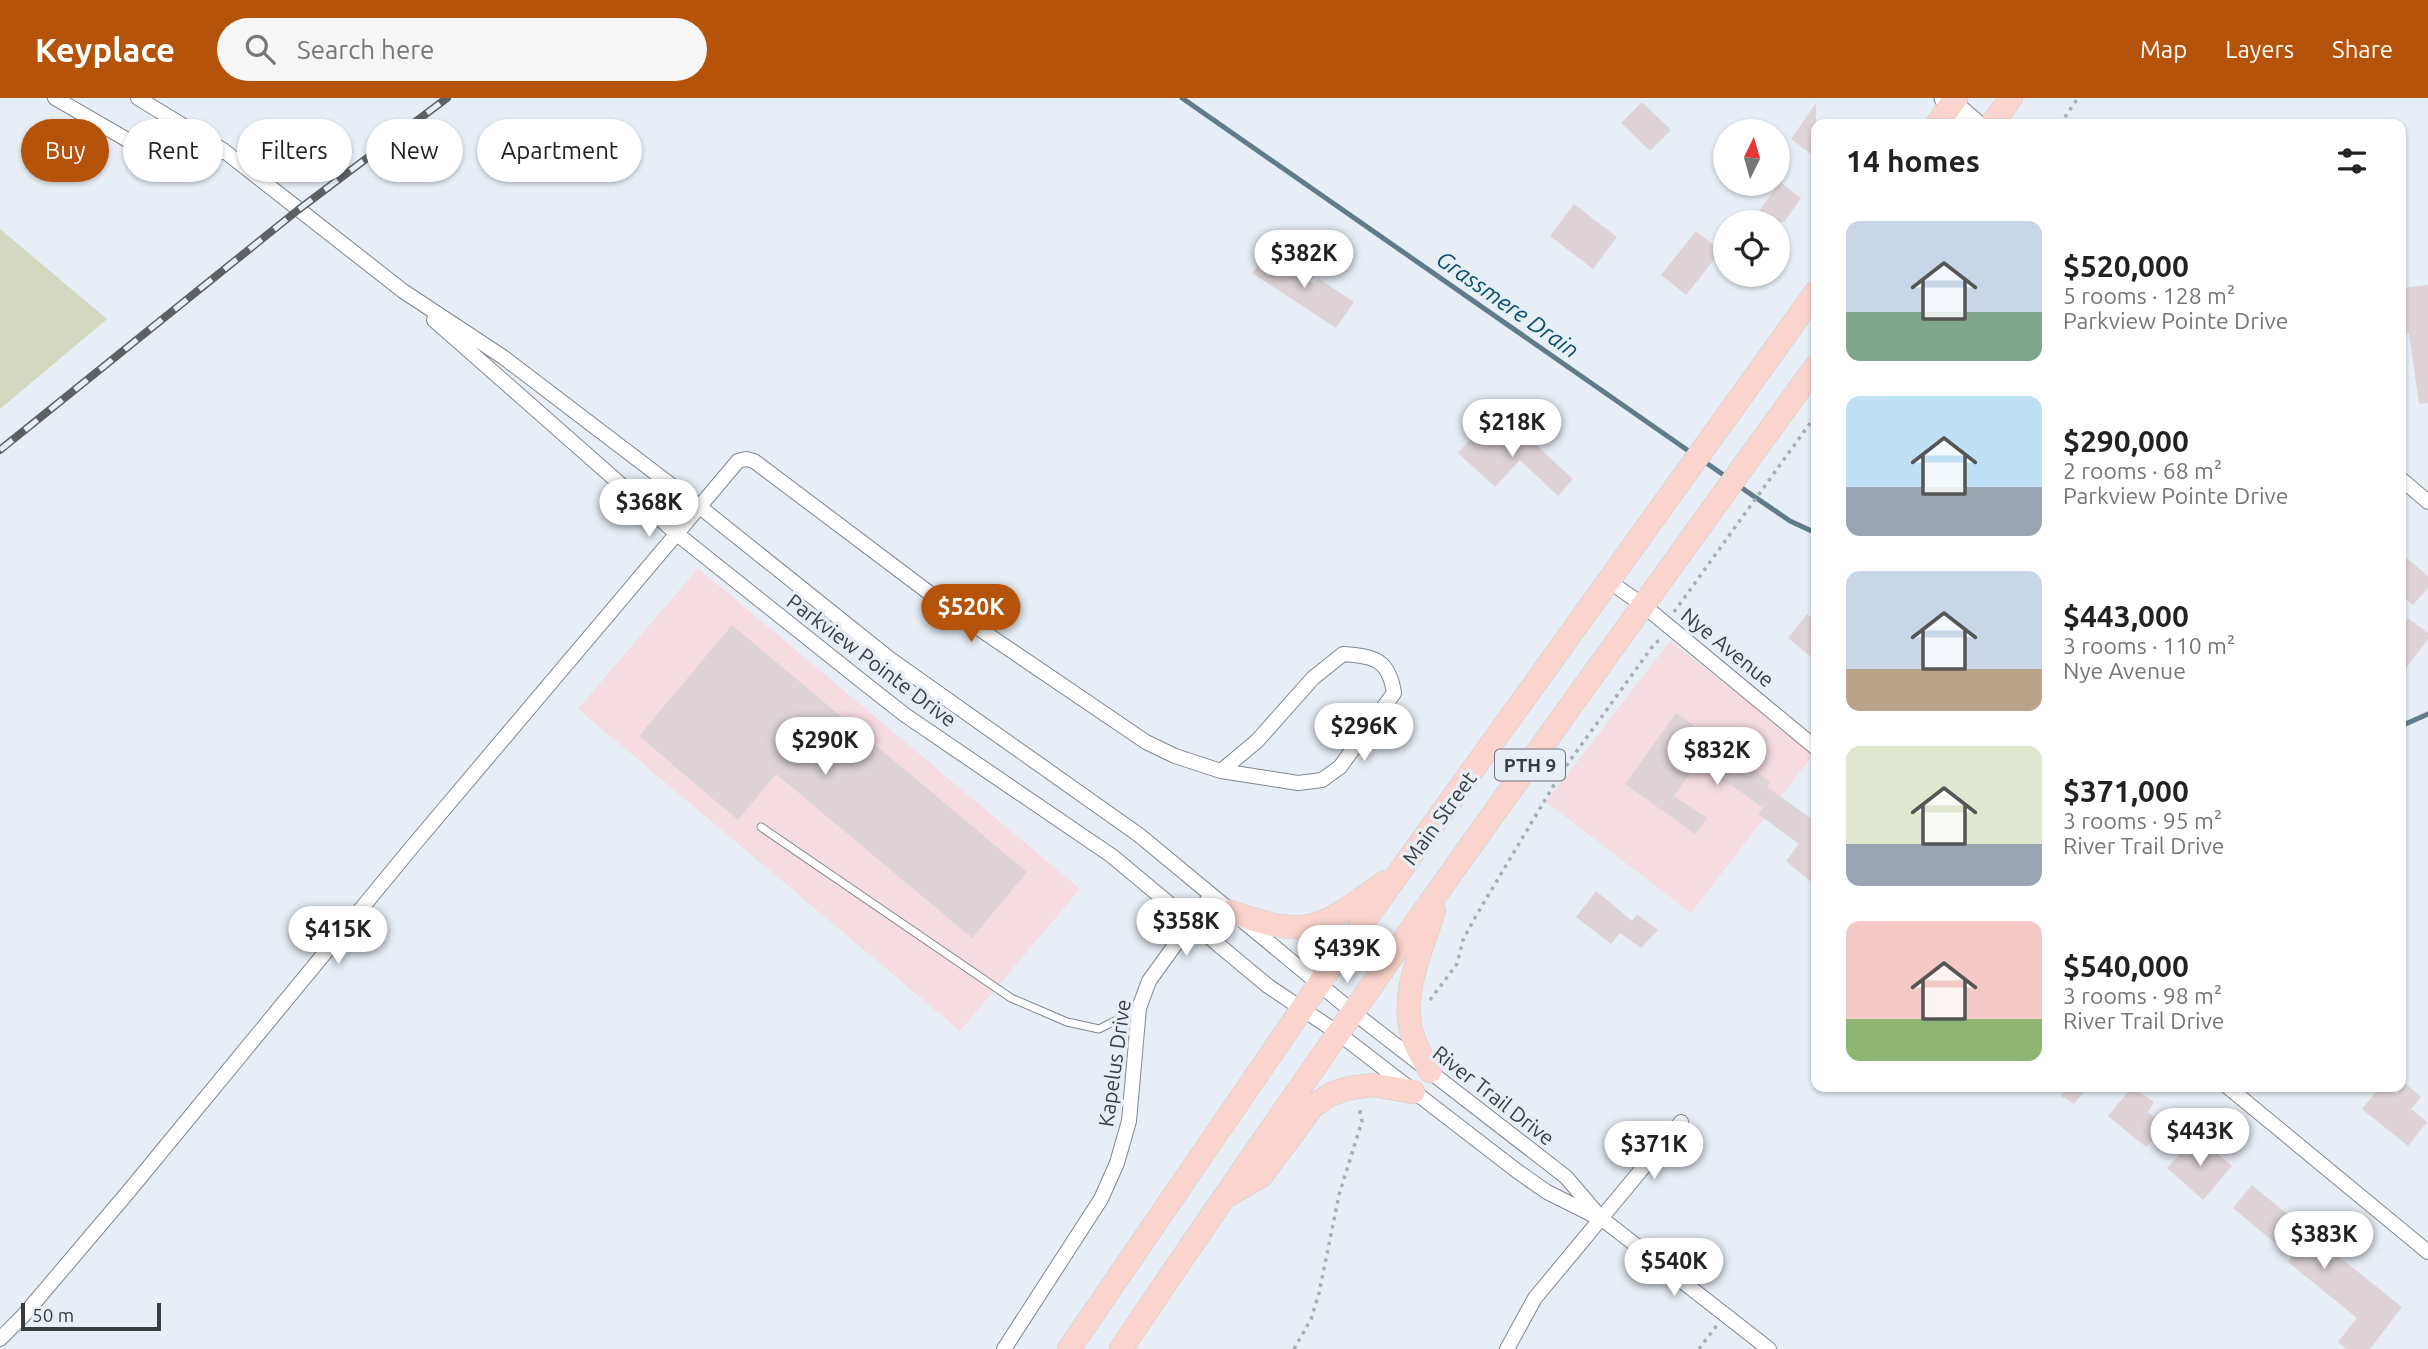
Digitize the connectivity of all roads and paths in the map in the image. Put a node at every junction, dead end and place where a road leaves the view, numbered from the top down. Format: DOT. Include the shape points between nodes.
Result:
graph roads {
  1 [pos="55,98"];
  2 [pos="138,98"];
  3 [pos="2011,98"];
  4 [pos="2078,98"];
  5 [pos="1951,100"];
  6 [pos="172,119"];
  7 [pos="1940,119"];
  8 [pos="1970,119"];
  9 [pos="1996,119"];
  10 [pos="2063,119"];
  11 [pos="123,138"];
  12 [pos="223,150"];
  13 [pos="404,291"];
  14 [pos="1811,299"];
  15 [pos="1811,373"];
  16 [pos="1811,422"];
  17 [pos="2406,483"];
  18 [pos="2428,502"];
  19 [pos="700,507"];
  20 [pos="677,534"];
  21 [pos="1610,582"];
  22 [pos="1643,605"];
  23 [pos="1666,623"];
  24 [pos="1811,744"];
  25 [pos="1221,771"];
  26 [pos="761,827"];
  27 [pos="1401,870"];
  28 [pos="1440,890"];
  29 [pos="1211,895"];
  30 [pos="1231,912"];
  31 [pos="1189,922"];
  32 [pos="1319,984"];
  33 [pos="1409,1004"];
  34 [pos="1139,1008"];
  35 [pos="1302,1009"];
  36 [pos="1353,1012"];
  37 [pos="1338,1033"];
  38 [pos="1430,1071"];
  39 [pos="1349,1088"];
  40 [pos="1413,1092"];
  41 [pos="2234,1092"];
  42 [pos="1681,1122"];
  43 [pos="1222,1199"];
  44 [pos="1601,1218"];
  45 [pos="2428,1252"];
  46 [pos="1725,1314"];
  47 [pos="0,1339"];
  48 [pos="1004,1349"];
  49 [pos="1069,1349"];
  50 [pos="1121,1349"];
  51 [pos="1294,1349"];
  52 [pos="1507,1349"];
  53 [pos="1699,1349"];
  54 [pos="1769,1349"];
  1 -- 11 [label="street"];
  2 -- 6 [label="street, Parkview Pointe Drive"];
  3 -- 9 [label="main road"];
  4 -- 10 [label="path"];
  5 -- 7 [label="main road"];
  5 -- 8 [label="street"];
  12 -- 13 [label="street, Parkview Pointe Drive"];
  13 -- 19 [label="street, Parkview Pointe Drive" via="503,357"];
  13 -- 20 [label="street, Parkview Pointe Drive"];
  14 -- 21 [label="main road, Main Street / PTH 9"];
  15 -- 22 [label="main road, Main Street / PTH 9"];
  16 -- 23 [label="path"];
  17 -- 18 [label="street"];
  19 -- 20 [label="street"];
  19 -- 25 [label="street" via="738,461 754,461 956,613 1146,742"];
  19 -- 29 [label="street, Parkview Pointe Drive" via="890,659 1139,835"];
  20 -- 31 [label="street, Parkview Pointe Drive" via="905,715 1112,856"];
  20 -- 47 [label="street"];
  21 -- 22 [label="street, Nye Avenue"];
  21 -- 27 [label="main road, Main Street / PTH 9"];
  22 -- 23 [label="street, Nye Avenue"];
  22 -- 28 [label="main road, Main Street / PTH 9"];
  23 -- 24 [label="street, Nye Avenue"];
  23 -- 33 [label="path" via="1660,640 1561,773 1473,921 1457,964 1428,1002"];
  25 -- 25 [label="street" via="1298,783 1322,780 1340,767 1394,693 1391,675 1381,662 1343,654"];
  26 -- 34 [label="lane" via="1011,998 1067,1022 1098,1029"];
  27 -- 30 [label="main road" via="1317,926 1282,928"];
  27 -- 32 [label="main road, Main Street / PTH 9"];
  28 -- 33 [label="main road" via="1413,974"];
  28 -- 36 [label="main road, Main Street / PTH 9"];
  29 -- 30 [label="street, Parkview Pointe Drive"];
  29 -- 31 [label="street, Kapelus Drive"];
  30 -- 32 [label="street, Parkview Pointe Drive"];
  31 -- 34 [label="street, Kapelus Drive" via="1149,981"];
  31 -- 35 [label="street, Parkview Pointe Drive"];
  32 -- 35 [label="main road, Main Street / PTH 9"];
  32 -- 36 [label="street, Parkview Pointe Drive"];
  33 -- 38 [label="main road" via="1412,1036"];
  34 -- 48 [label="street, Kapelus Drive" via="1129,1121 1117,1163 1101,1199"];
  35 -- 37 [label="street, Parkview Pointe Drive"];
  35 -- 49 [label="main road, Main Street / PTH 9"];
  36 -- 37 [label="main road, Main Street / PTH 9"];
  36 -- 38 [label="street, River Trail Drive"];
  37 -- 40 [label="street, River Trail Drive"];
  37 -- 43 [label="main road, Main Street / PTH 9"];
  38 -- 44 [label="street, River Trail Drive" via="1566,1177"];
  39 -- 40 [label="main road" via="1373,1085"];
  39 -- 43 [label="main road" via="1314,1106 1261,1176"];
  39 -- 51 [label="path" via="1362,1121 1339,1195 1311,1319"];
  40 -- 44 [label="street, River Trail Drive" via="1547,1192"];
  41 -- 45 [label="street"];
  42 -- 44 [label="street"];
  43 -- 50 [label="main road, Main Street / PTH 9"];
  44 -- 46 [label="street, River Trail Drive"];
  44 -- 52 [label="street" via="1535,1298"];
  46 -- 53 [label="path"];
  46 -- 54 [label="street, River Trail Drive"];
}
